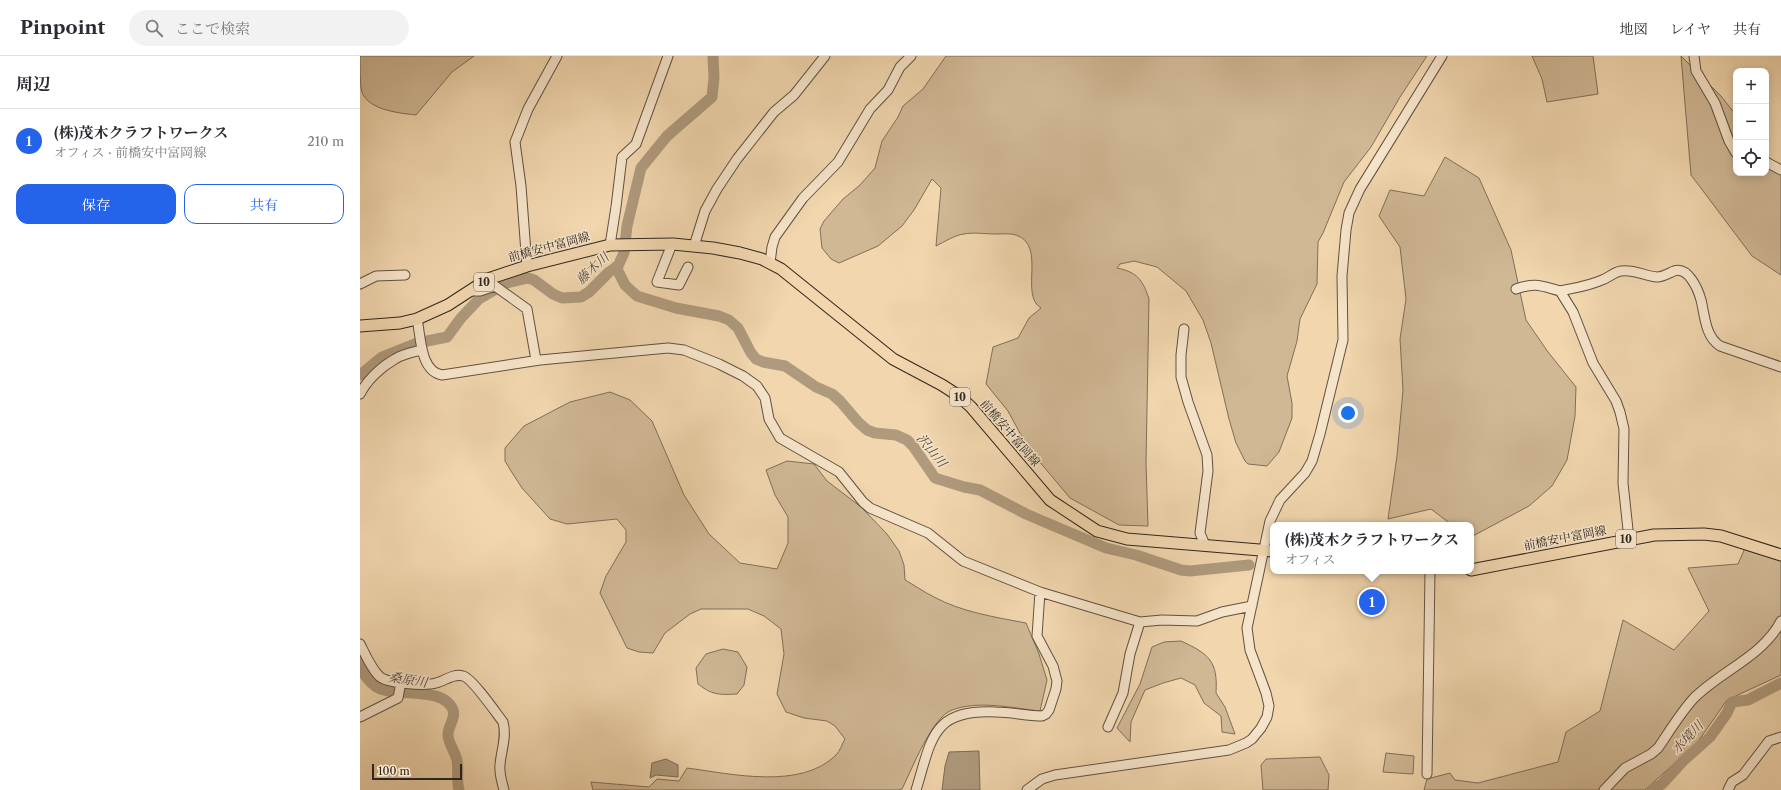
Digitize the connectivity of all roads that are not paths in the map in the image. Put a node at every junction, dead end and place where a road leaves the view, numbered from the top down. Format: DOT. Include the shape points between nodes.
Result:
graph roads {
  1 [pos="557,56"];
  2 [pos="668,56"];
  3 [pos="825,56"];
  4 [pos="911,56"];
  5 [pos="1442,56"];
  6 [pos="1694,56"];
  7 [pos="1733,148"];
  8 [pos="1769,163"];
  9 [pos="1781,170"];
  10 [pos="672,244"];
  11 [pos="611,245"];
  12 [pos="694,246"];
  13 [pos="770,263"];
  14 [pos="527,266"];
  15 [pos="688,267"];
  16 [pos="405,275"];
  17 [pos="360,284"];
  18 [pos="1516,289"];
  19 [pos="469,291"];
  20 [pos="1560,291"];
  21 [pos="417,319"];
  22 [pos="360,326"];
  23 [pos="1184,329"];
  24 [pos="422,348"];
  25 [pos="536,360"];
  26 [pos="1767,363"];
  27 [pos="1781,367"];
  28 [pos="1781,373"];
  29 [pos="360,394"];
  30 [pos="1629,539"];
  31 [pos="1205,545"];
  32 [pos="1268,550"];
  33 [pos="1781,555"];
  34 [pos="1474,569"];
  35 [pos="1430,574"];
  36 [pos="1040,592"];
  37 [pos="1252,606"];
  38 [pos="1781,621"];
  39 [pos="1140,622"];
  40 [pos="360,644"];
  41 [pos="401,682"];
  42 [pos="360,717"];
  43 [pos="1108,727"];
  44 [pos="1781,737"];
  45 [pos="1427,774"];
  46 [pos="504,790"];
  47 [pos="916,790"];
  48 [pos="1027,790"];
  49 [pos="1604,790"];
  50 [pos="1728,790"];
  1 -- 14 [label="street" via="528,109 515,142"];
  2 -- 11 [label="street" via="636,144 622,157"];
  3 -- 12 [label="street" via="794,94 774,112 733,165 705,211"];
  4 -- 13 [label="street" via="900,67 882,98 870,109 838,162 802,198 775,237"];
  5 -- 32 [label="street" via="1360,189 1349,213 1342,276 1343,340 1312,461 1280,500 1275,510 1270,521"];
  6 -- 7 [label="street" via="1696,71 1715,103"];
  8 -- 9 [label="street"];
  10 -- 11 [label="main road, 前橋安中富岡線 / 10"];
  10 -- 12 [label="main road, 前橋安中富岡線 / 10"];
  10 -- 15 [label="street" via="657,282 679,285"];
  11 -- 14 [label="main road, 前橋安中富岡線 / 10"];
  12 -- 13 [label="main road, 前橋安中富岡線 / 10" via="740,253"];
  13 -- 31 [label="main road, 前橋安中富岡線 / 10" via="781,269 892,359 959,396 1050,500 1088,526 1127,539"];
  14 -- 19 [label="main road, 前橋安中富岡線 / 10" via="488,279"];
  16 -- 17 [label="street" via="376,276"];
  18 -- 20 [label="street" via="1527,285 1539,285"];
  19 -- 21 [label="main road, 前橋安中富岡線 / 10" via="448,305"];
  19 -- 25 [label="street" via="480,291 495,286 527,309"];
  20 -- 26 [label="street" via="1601,281 1620,271 1660,277 1682,270 1698,290 1708,333 1713,342"];
  20 -- 30 [label="street" via="1573,312 1593,363 1620,412 1624,429 1623,482"];
  21 -- 22 [label="main road, 前橋安中富岡線 / 10"];
  21 -- 24 [label="street"];
  23 -- 31 [label="street" via="1181,377 1207,455 1208,471 1200,533"];
  24 -- 25 [label="street" via="430,369 442,375"];
  24 -- 29 [label="street" via="396,358 386,365"];
  25 -- 36 [label="street" via="668,348 690,352 719,364 743,376 761,390 765,398 768,419 780,438 840,472 870,508 928,533 963,562"];
  26 -- 27 [label="street"];
  26 -- 28 [label="street" via="1768,368"];
  30 -- 33 [label="main road, 前橋安中富岡線 / 10" via="1654,535 1704,534 1721,536"];
  30 -- 34 [label="main road, 前橋安中富岡線 / 10"];
  31 -- 32 [label="main road, 前橋安中富岡線 / 10"];
  32 -- 37 [label="street"];
  35 -- 45 [label="street"];
  36 -- 39 [label="street"];
  36 -- 47 [label="street" via="1037,636 1053,666 1057,681 1049,710 1042,716 970,712 946,721 938,729 930,746"];
  37 -- 39 [label="street" via="1222,612 1197,621"];
  37 -- 48 [label="street" via="1248,628 1250,650 1266,693 1268,706 1267,717 1252,739 1229,750 1055,775 1042,779"];
  38 -- 49 [label="street" via="1765,643 1694,698 1658,748 1626,768"];
  39 -- 43 [label="street" via="1130,654 1123,693"];
  40 -- 41 [label="street" via="379,676"];
  41 -- 42 [label="street" via="398,698"];
  41 -- 46 [label="street" via="432,684 460,675 474,684 503,722 504,740 500,766"];
  44 -- 50 [label="street" via="1769,741 1743,775 1732,782"];
}
